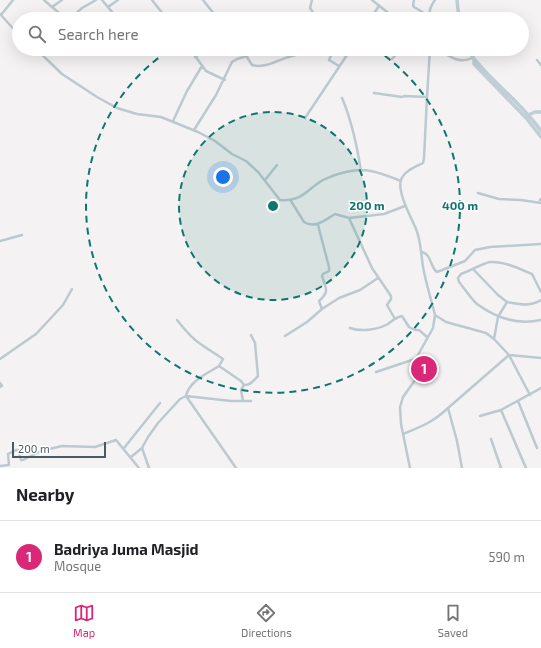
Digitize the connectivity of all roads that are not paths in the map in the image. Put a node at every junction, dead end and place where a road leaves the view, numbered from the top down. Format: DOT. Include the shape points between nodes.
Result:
graph roads {
  1 [pos="14,0"];
  2 [pos="44,0"];
  3 [pos="62,0"];
  4 [pos="96,0"];
  5 [pos="102,0"];
  6 [pos="118,0"];
  7 [pos="152,0"];
  8 [pos="203,0"];
  9 [pos="312,0"];
  10 [pos="372,0"];
  11 [pos="414,0"];
  12 [pos="435,0"];
  13 [pos="457,0"];
  14 [pos="380,6"];
  15 [pos="52,7"];
  16 [pos="108,7"];
  17 [pos="58,12"];
  18 [pos="78,12"];
  19 [pos="112,12"];
  20 [pos="162,12"];
  21 [pos="212,12"];
  22 [pos="313,12"];
  23 [pos="375,12"];
  24 [pos="387,12"];
  25 [pos="422,12"];
  26 [pos="430,12"];
  27 [pos="458,12"];
  28 [pos="1,14"];
  29 [pos="12,27"];
  30 [pos="43,56"];
  31 [pos="247,56"];
  32 [pos="292,56"];
  33 [pos="331,56"];
  34 [pos="346,56"];
  35 [pos="395,56"];
  36 [pos="430,56"];
  37 [pos="450,56"];
  38 [pos="472,56"];
  39 [pos="196,57"];
  40 [pos="392,59"];
  41 [pos="473,59"];
  42 [pos="537,60"];
  43 [pos="541,65"];
  44 [pos="202,66"];
  45 [pos="339,66"];
  46 [pos="225,80"];
  47 [pos="374,93"];
  48 [pos="427,97"];
  49 [pos="342,98"];
  50 [pos="541,112"];
  51 [pos="527,116"];
  52 [pos="305,118"];
  53 [pos="173,121"];
  54 [pos="194,130"];
  55 [pos="541,131"];
  56 [pos="541,137"];
  57 [pos="277,165"];
  58 [pos="361,171"];
  59 [pos="265,180"];
  60 [pos="401,181"];
  61 [pos="478,193"];
  62 [pos="291,201"];
  63 [pos="541,203"];
  64 [pos="406,206"];
  65 [pos="349,218"];
  66 [pos="318,225"];
  67 [pos="22,236"];
  68 [pos="0,241"];
  69 [pos="541,244"];
  70 [pos="422,252"];
  71 [pos="474,270"];
  72 [pos="378,278"];
  73 [pos="72,289"];
  74 [pos="541,292"];
  75 [pos="541,300"];
  76 [pos="507,302"];
  77 [pos="322,309"];
  78 [pos="435,315"];
  79 [pos="498,317"];
  80 [pos="394,319"];
  81 [pos="177,320"];
  82 [pos="541,320"];
  83 [pos="350,328"];
  84 [pos="251,335"];
  85 [pos="285,336"];
  86 [pos="427,337"];
  87 [pos="494,339"];
  88 [pos="508,355"];
  89 [pos="0,358"];
  90 [pos="418,358"];
  91 [pos="541,358"];
  92 [pos="219,366"];
  93 [pos="376,372"];
  94 [pos="0,383"];
  95 [pos="244,385"];
  96 [pos="0,387"];
  97 [pos="541,388"];
  98 [pos="530,395"];
  99 [pos="186,396"];
  100 [pos="243,401"];
  101 [pos="251,401"];
  102 [pos="518,401"];
  103 [pos="160,403"];
  104 [pos="448,408"];
  105 [pos="501,410"];
  106 [pos="480,416"];
  107 [pos="403,434"];
  108 [pos="491,439"];
  109 [pos="124,448"];
  110 [pos="142,448"];
  111 [pos="537,448"];
  112 [pos="131,457"];
  113 [pos="0,466"];
  114 [pos="139,468"];
  115 [pos="149,468"];
  116 [pos="236,468"];
  117 [pos="410,468"];
  118 [pos="462,468"];
  119 [pos="502,468"];
  120 [pos="526,468"];
  1 -- 28 [label="street"];
  2 -- 15 [label="street"];
  3 -- 15 [label="street"];
  4 -- 18 [label="street"];
  5 -- 16 [label="street"];
  6 -- 16 [label="street"];
  7 -- 20 [label="street"];
  8 -- 21 [label="street"];
  9 -- 22 [label="street" via="310,8"];
  10 -- 14 [label="street"];
  11 -- 25 [label="street" via="414,7"];
  12 -- 26 [label="street"];
  13 -- 27 [label="main road"];
  14 -- 23 [label="street"];
  14 -- 24 [label="street"];
  15 -- 17 [label="street"];
  16 -- 19 [label="street"];
  28 -- 29 [label="street"];
  30 -- 53 [label="street" via="62,74 117,108"];
  31 -- 32 [label="street" via="252,65 257,66 272,64"];
  31 -- 46 [label="street" via="232,62"];
  33 -- 45 [label="street" via="329,60"];
  34 -- 45 [label="street"];
  35 -- 40 [label="street"];
  36 -- 48 [label="street"];
  37 -- 41 [label="street" via="456,60"];
  38 -- 41 [label="main road"];
  39 -- 44 [label="street"];
  41 -- 51 [label="main road" via="483,75"];
  42 -- 43 [label="street"];
  44 -- 46 [label="street" via="212,75"];
  44 -- 53 [label="street"];
  45 -- 52 [label="street"];
  46 -- 54 [label="street"];
  47 -- 48 [label="street"];
  48 -- 60 [label="street" via="424,158 422,163 403,175"];
  49 -- 58 [label="street" via="357,146"];
  50 -- 51 [label="main road"];
  51 -- 55 [label="main road"];
  51 -- 56 [label="main road"];
  53 -- 54 [label="street"];
  54 -- 59 [label="street" via="246,161"];
  57 -- 59 [label="street"];
  58 -- 60 [label="street" via="371,171"];
  58 -- 62 [label="street" via="350,171 324,180"];
  59 -- 62 [label="street" via="280,200"];
  60 -- 64 [label="street"];
  61 -- 63 [label="street" via="499,199"];
  62 -- 66 [label="street" via="306,224"];
  64 -- 65 [label="street" via="384,214"];
  64 -- 70 [label="street"];
  65 -- 66 [label="street" via="335,214"];
  65 -- 72 [label="street"];
  66 -- 77 [label="street" via="329,267 329,271 322,276 327,291 319,301"];
  67 -- 68 [label="street"];
  69 -- 70 [label="street" via="476,250 465,261 438,272 428,255"];
  70 -- 78 [label="street" via="423,268"];
  71 -- 74 [label="street" via="489,262 510,266 532,274"];
  71 -- 76 [label="street"];
  71 -- 79 [label="street" via="461,274 459,282 476,303"];
  72 -- 77 [label="street"];
  72 -- 80 [label="street" via="391,296 387,305"];
  73 -- 89 [label="street" via="63,304 30,340"];
  75 -- 76 [label="street" via="524,305"];
  76 -- 79 [label="street"];
  77 -- 85 [label="street"];
  78 -- 86 [label="street" via="433,328"];
  78 -- 87 [label="street" via="446,322 486,333"];
  79 -- 82 [label="street" via="519,322"];
  79 -- 87 [label="street"];
  80 -- 83 [label="street" via="376,328"];
  80 -- 86 [label="street" via="402,316 409,327 419,330"];
  81 -- 92 [label="street" via="201,345 223,359"];
  84 -- 95 [label="street" via="255,343 258,376"];
  86 -- 90 [label="street"];
  87 -- 88 [label="street"];
  88 -- 91 [label="street"];
  88 -- 98 [label="street"];
  88 -- 104 [label="street"];
  90 -- 93 [label="street"];
  90 -- 107 [label="street" via="418,376 403,397 400,407"];
  92 -- 95 [label="street"];
  92 -- 99 [label="street" via="199,379"];
  94 -- 96 [label="street"];
  95 -- 100 [label="street" via="240,390"];
  97 -- 98 [label="street"];
  98 -- 102 [label="street"];
  99 -- 100 [label="street"];
  99 -- 110 [label="street" via="180,399 158,423"];
  99 -- 116 [label="street"];
  100 -- 101 [label="street"];
  102 -- 105 [label="street"];
  102 -- 111 [label="street"];
  103 -- 109 [label="street"];
  104 -- 107 [label="street" via="436,419"];
  104 -- 118 [label="street"];
  105 -- 106 [label="street"];
  105 -- 120 [label="street"];
  107 -- 117 [label="street"];
  108 -- 119 [label="street"];
  109 -- 112 [label="street"];
  109 -- 113 [label="street" via="116,440 95,447 62,446 23,460 16,450 8,454 9,465"];
  110 -- 112 [label="street"];
  110 -- 115 [label="street"];
  112 -- 114 [label="street"];
}
